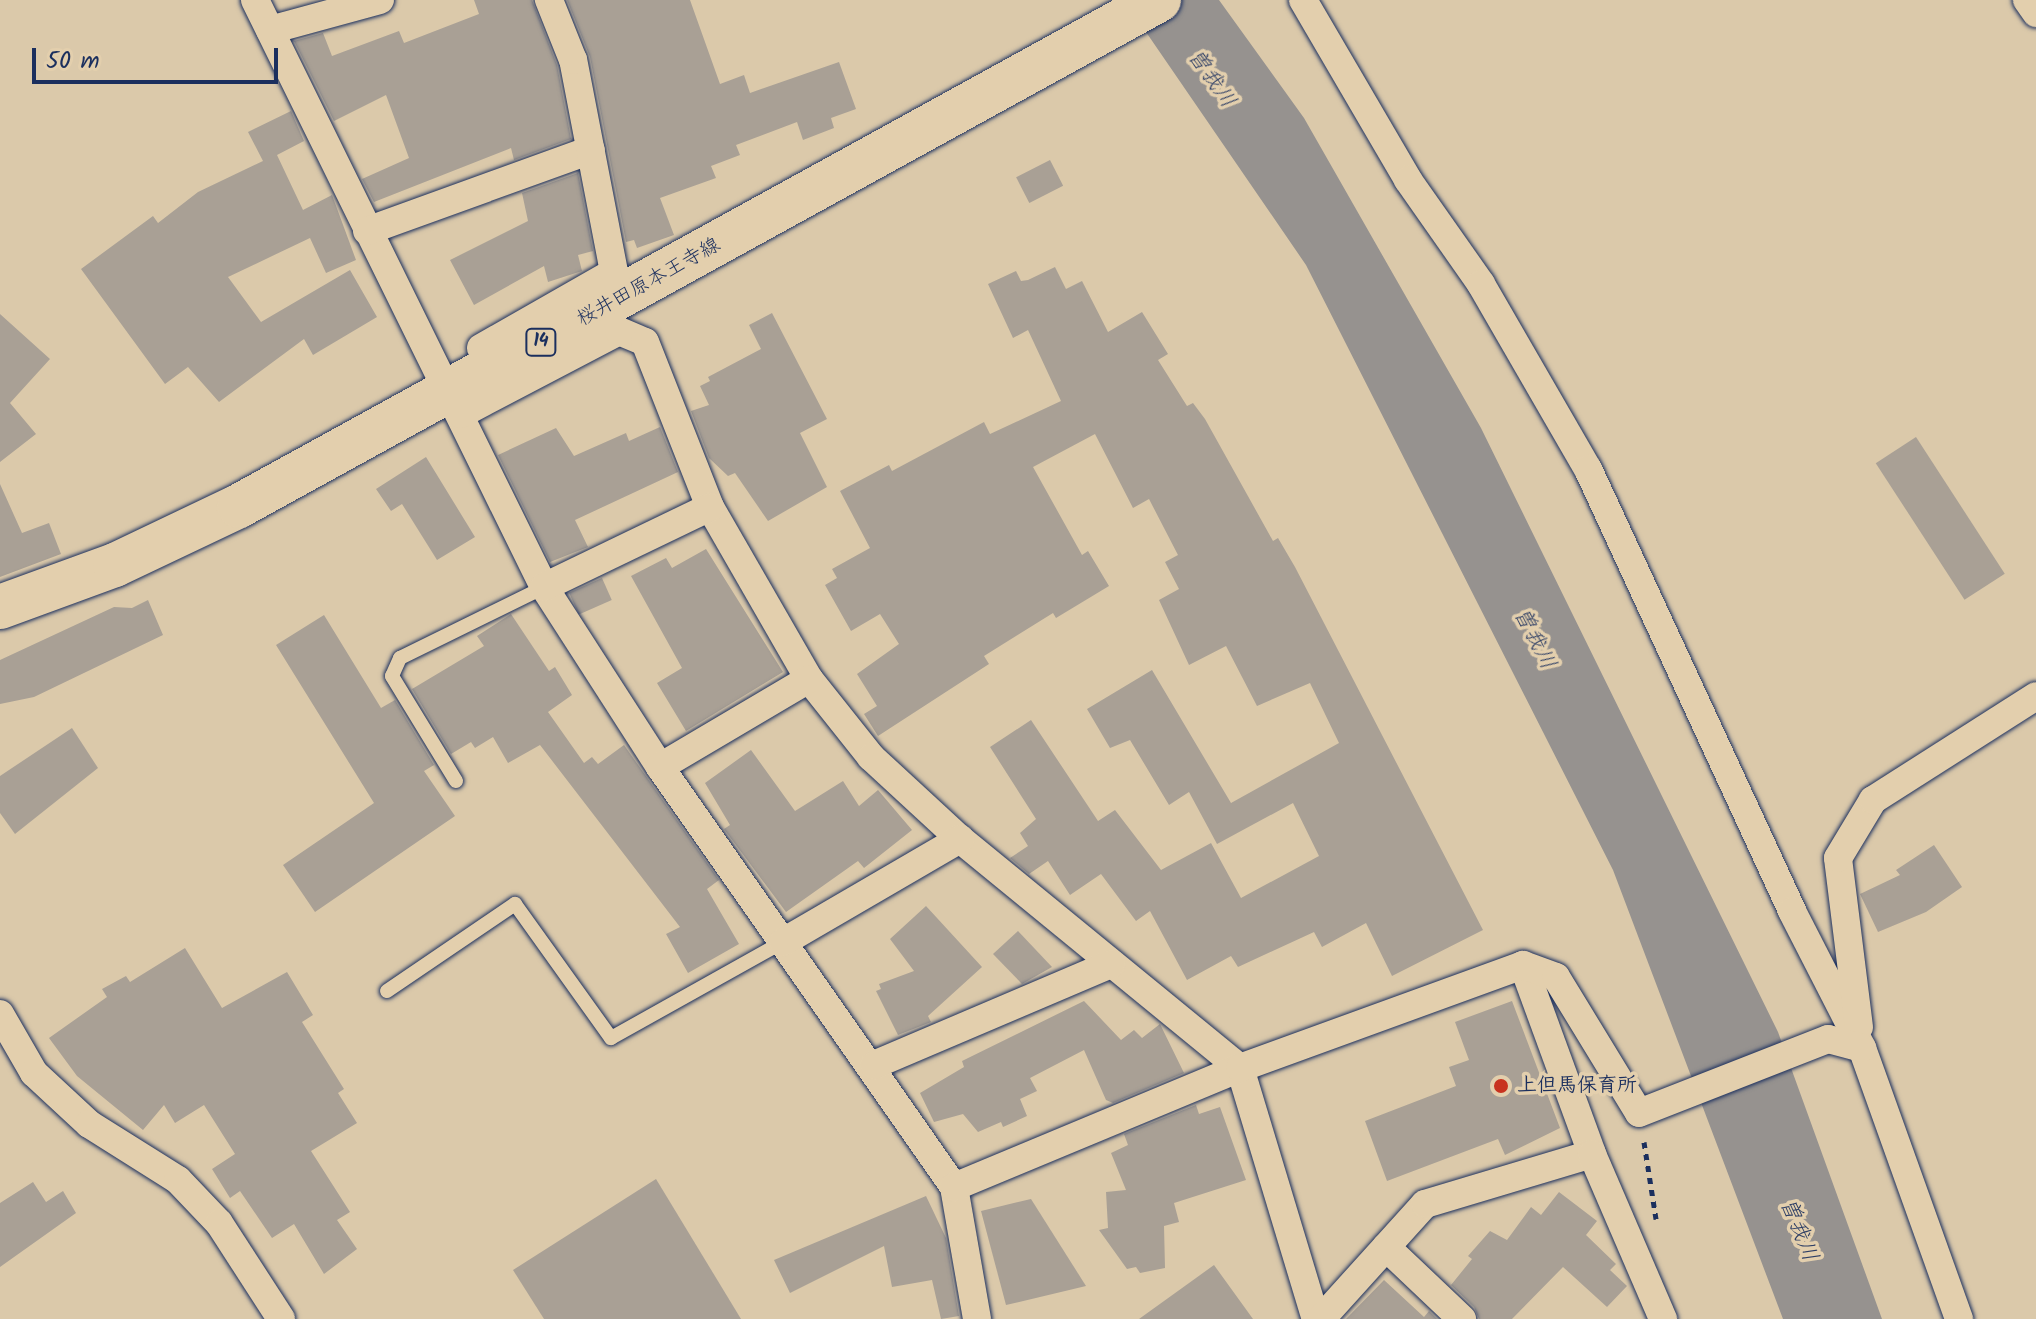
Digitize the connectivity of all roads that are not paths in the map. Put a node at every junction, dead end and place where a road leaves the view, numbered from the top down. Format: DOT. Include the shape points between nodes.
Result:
graph roads {
  1 [pos="255,0"];
  2 [pos="380,0"];
  3 [pos="549,0"];
  4 [pos="1159,0"];
  5 [pos="1303,0"];
  6 [pos="2027,0"];
  7 [pos="2036,13"];
  8 [pos="270,30"];
  9 [pos="591,150"];
  10 [pos="367,231"];
  11 [pos="455,402"];
  12 [pos="710,507"];
  13 [pos="544,587"];
  14 [pos="0,607"];
  15 [pos="809,679"];
  16 [pos="2036,696"];
  17 [pos="660,767"];
  18 [pos="456,781"];
  19 [pos="960,839"];
  20 [pos="783,942"];
  21 [pos="1111,964"];
  22 [pos="1523,965"];
  23 [pos="387,991"];
  24 [pos="0,1014"];
  25 [pos="1862,1048"];
  26 [pos="874,1065"];
  27 [pos="1240,1068"];
  28 [pos="1592,1154"];
  29 [pos="954,1187"];
  30 [pos="1386,1247"];
  31 [pos="281,1319"];
  32 [pos="977,1319"];
  33 [pos="1319,1319"];
  34 [pos="1462,1319"];
  35 [pos="1663,1319"];
  36 [pos="1959,1319"];
  1 -- 8 [label="street"];
  2 -- 8 [label="street"];
  3 -- 9 [label="street" via="573,60"];
  4 -- 11 [label="main road, 桜井田原本王寺線 / 14"];
  5 -- 25 [label="street" via="1408,180 1481,284 1588,469 1792,911"];
  6 -- 7 [label="street"];
  8 -- 10 [label="street"];
  9 -- 10 [label="street"];
  9 -- 11 [label="street" via="614,272 457,362"];
  10 -- 11 [label="street"];
  11 -- 12 [label="street" via="619,331 645,342"];
  11 -- 13 [label="street"];
  11 -- 14 [label="main road, 桜井田原本王寺線 / 14" via="115,565"];
  12 -- 13 [label="street"];
  12 -- 15 [label="street"];
  13 -- 17 [label="street"];
  13 -- 18 [label="lane" via="400,658 392,676"];
  15 -- 17 [label="street"];
  15 -- 19 [label="street" via="871,757"];
  16 -- 25 [label="street" via="1873,800 1838,858"];
  17 -- 20 [label="street"];
  19 -- 20 [label="street"];
  19 -- 21 [label="street"];
  20 -- 23 [label="lane" via="611,1038 515,904"];
  20 -- 26 [label="street"];
  21 -- 26 [label="street"];
  21 -- 27 [label="street"];
  22 -- 25 [label="street" via="1556,977 1639,1113 1676,1103 1828,1039"];
  22 -- 27 [label="street"];
  22 -- 28 [label="street"];
  24 -- 31 [label="street" via="34,1073 89,1124 178,1180 219,1223"];
  25 -- 36 [label="street"];
  26 -- 29 [label="street"];
  27 -- 29 [label="street"];
  27 -- 33 [label="street"];
  28 -- 30 [label="street" via="1425,1204"];
  28 -- 35 [label="street"];
  29 -- 32 [label="street"];
  30 -- 33 [label="street"];
  30 -- 34 [label="street"];
}
